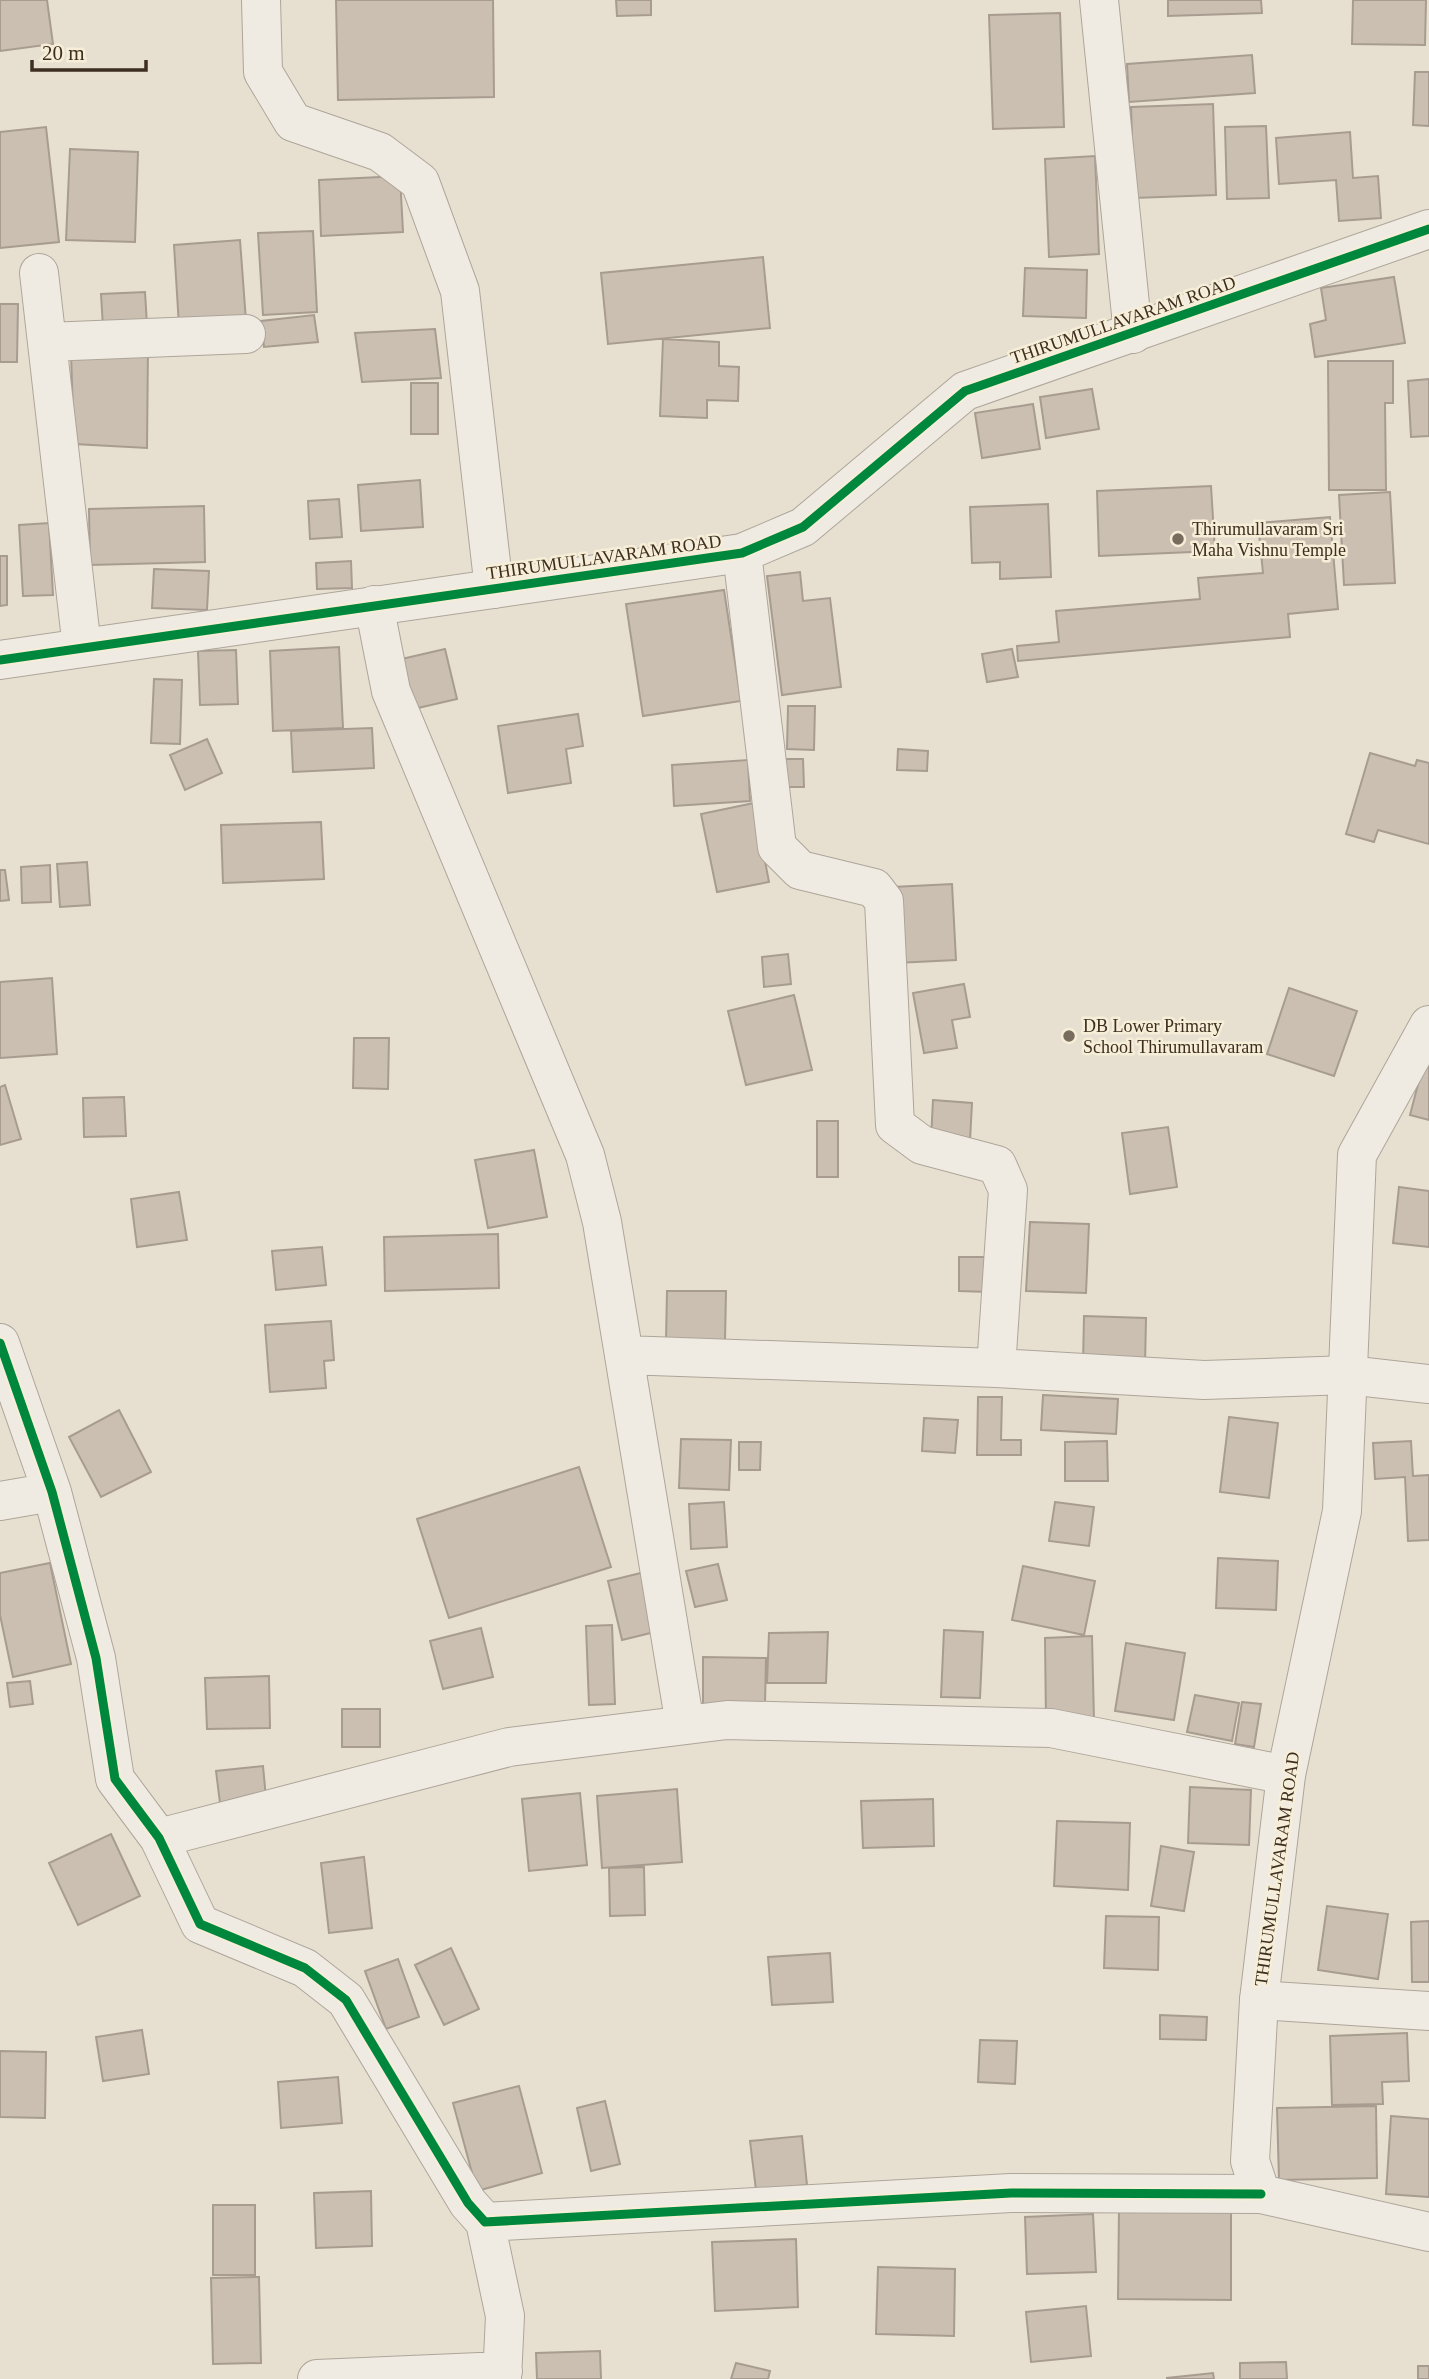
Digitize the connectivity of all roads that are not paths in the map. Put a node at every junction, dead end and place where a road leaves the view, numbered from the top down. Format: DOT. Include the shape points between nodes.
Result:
graph roads {
  1 [pos="261,0"];
  2 [pos="1099,0"];
  3 [pos="1429,229"];
  4 [pos="39,273"];
  5 [pos="246,334"];
  6 [pos="1133,334"];
  7 [pos="47,342"];
  8 [pos="742,554"];
  9 [pos="494,589"];
  10 [pos="374,605"];
  11 [pos="82,648"];
  12 [pos="0,660"];
  13 [pos="1429,1025"];
  14 [pos="0,1343"];
  15 [pos="624,1355"];
  16 [pos="996,1368"];
  17 [pos="1348,1375"];
  18 [pos="1429,1384"];
  19 [pos="51,1492"];
  20 [pos="0,1501"];
  21 [pos="685,1726"];
  22 [pos="1286,1775"];
  23 [pos="159,1838"];
  24 [pos="1259,2000"];
  25 [pos="1429,2011"];
  26 [pos="1261,2194"];
  27 [pos="485,2222"];
  28 [pos="1429,2232"];
  29 [pos="502,2375"];
  30 [pos="317,2379"];
  1 -- 9 [label="street" via="263,72 293,122 380,152 420,182 460,291"];
  2 -- 6 [label="street"];
  3 -- 6 [label="street, THIRUMULLAVARAM ROAD"];
  4 -- 7 [label="street"];
  5 -- 7 [label="street"];
  6 -- 8 [label="street, THIRUMULLAVARAM ROAD" via="965,391 803,527"];
  7 -- 11 [label="street"];
  8 -- 9 [label="street, THIRUMULLAVARAM ROAD"];
  8 -- 16 [label="street" via="777,847 800,870 874,888 884,901 895,1125 922,1145 997,1166 1008,1190"];
  9 -- 10 [label="street, THIRUMULLAVARAM ROAD"];
  10 -- 11 [label="street, THIRUMULLAVARAM ROAD"];
  10 -- 15 [label="street" via="391,691 585,1155 602,1222"];
  11 -- 12 [label="street, THIRUMULLAVARAM ROAD"];
  13 -- 17 [label="street, THIRUMULLAVARAM ROAD" via="1357,1155"];
  14 -- 19 [label="street"];
  15 -- 16 [label="street"];
  15 -- 21 [label="street"];
  16 -- 17 [label="street" via="1204,1380"];
  17 -- 18 [label="street"];
  17 -- 22 [label="street, THIRUMULLAVARAM ROAD" via="1339,1533"];
  19 -- 20 [label="street"];
  19 -- 23 [label="street" via="96,1658 115,1779"];
  21 -- 22 [label="street" via="727,1720 1051,1728"];
  21 -- 23 [label="street" via="509,1747"];
  22 -- 24 [label="street, THIRUMULLAVARAM ROAD"];
  23 -- 27 [label="street" via="200,1924 305,1969 346,2000 468,2203"];
  24 -- 25 [label="street"];
  24 -- 26 [label="street, THIRUMULLAVARAM ROAD" via="1250,2161"];
  26 -- 27 [label="street" via="1012,2193"];
  26 -- 28 [label="street"];
  27 -- 29 [label="street" via="505,2316"];
  29 -- 30 [label="street"];
}
